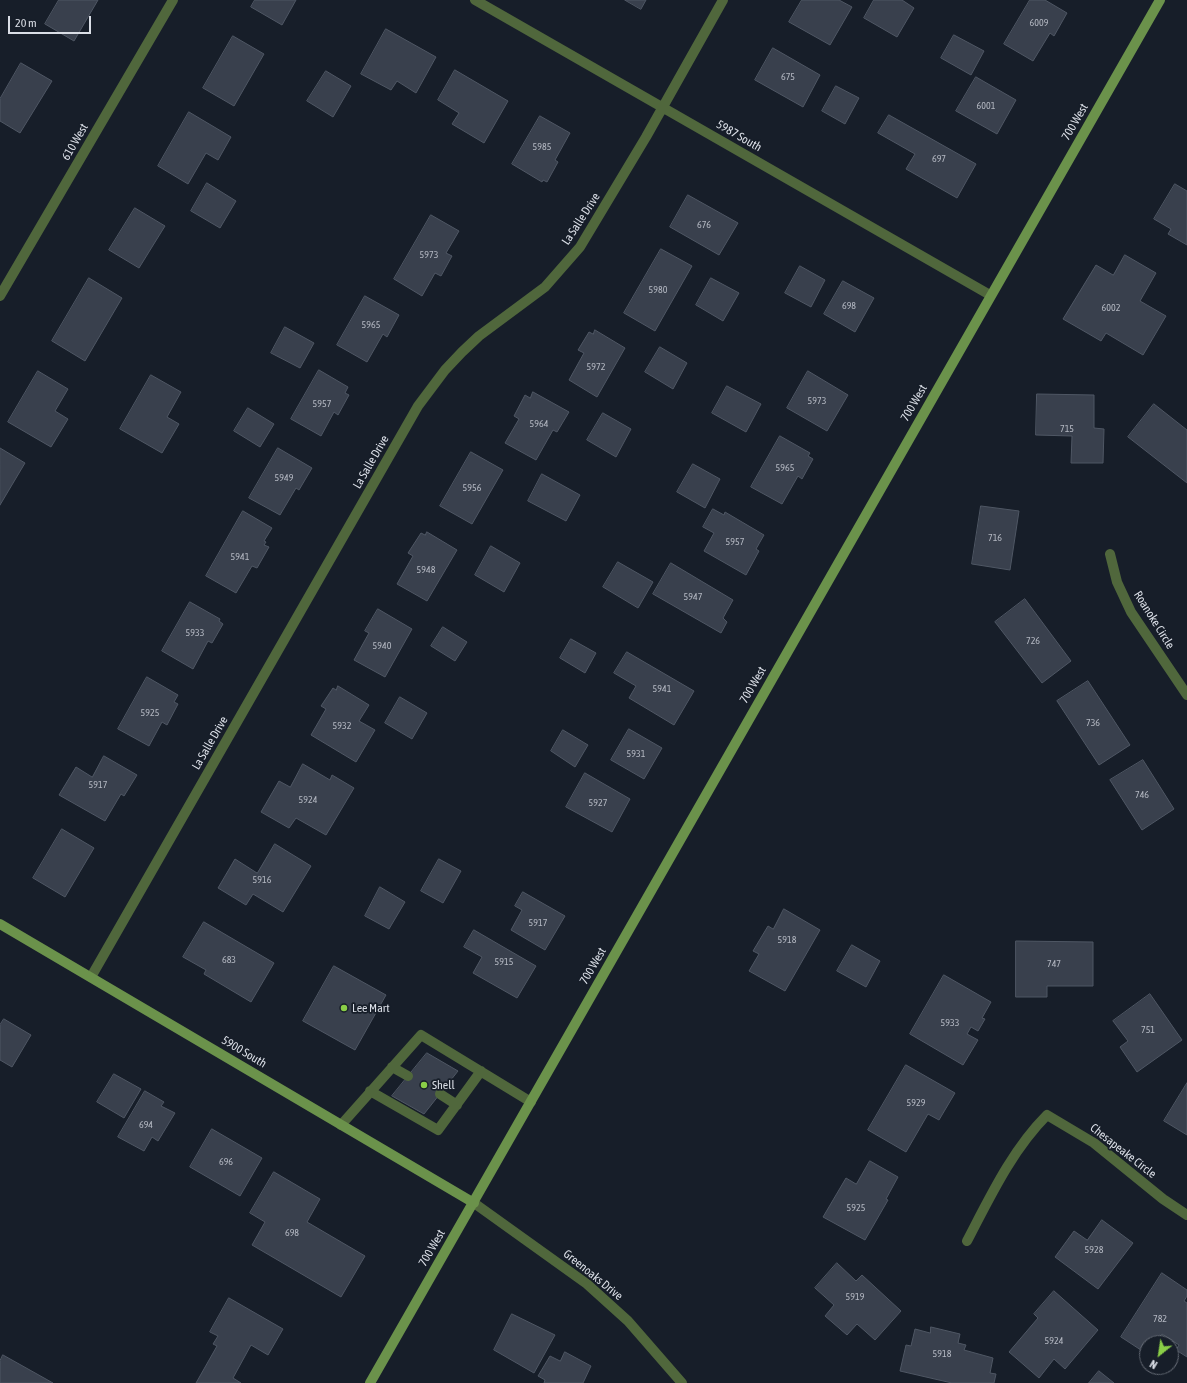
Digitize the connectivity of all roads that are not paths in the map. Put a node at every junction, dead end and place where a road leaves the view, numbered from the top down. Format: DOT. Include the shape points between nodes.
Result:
graph roads {
  1 [pos="173,0"];
  2 [pos="475,0"];
  3 [pos="723,0"];
  4 [pos="1160,0"];
  5 [pos="663,108"];
  6 [pos="990,295"];
  7 [pos="0,296"];
  8 [pos="1110,554"];
  9 [pos="1187,695"];
  10 [pos="0,924"];
  11 [pos="91,977"];
  12 [pos="392,1067"];
  13 [pos="481,1071"];
  14 [pos="408,1076"];
  15 [pos="370,1091"];
  16 [pos="440,1094"];
  17 [pos="531,1102"];
  18 [pos="457,1105"];
  19 [pos="341,1125"];
  20 [pos="474,1203"];
  21 [pos="1187,1215"];
  22 [pos="967,1241"];
  23 [pos="370,1383"];
  24 [pos="682,1383"];
  1 -- 7 [label="street, 610 West"];
  2 -- 5 [label="street, 5987 South"];
  3 -- 5 [label="street, La Salle Drive"];
  4 -- 6 [label="main road, 700 West"];
  5 -- 6 [label="street, 5987 South"];
  5 -- 11 [label="street, La Salle Drive" via="594,224 563,268 545,287 473,341 445,370 418,406"];
  6 -- 17 [label="main road, 700 West"];
  8 -- 9 [label="street, Roanoke Circle" via="1118,582 1131,612"];
  10 -- 11 [label="main road, 5900 South"];
  11 -- 19 [label="main road, 5900 South"];
  12 -- 13 [label="street" via="420,1035"];
  12 -- 14 [label="street"];
  12 -- 15 [label="street"];
  13 -- 17 [label="street"];
  13 -- 18 [label="street"];
  15 -- 18 [label="street" via="438,1130"];
  15 -- 19 [label="street"];
  16 -- 18 [label="street"];
  17 -- 20 [label="main road, 700 West"];
  19 -- 20 [label="main road, 5900 South"];
  20 -- 23 [label="main road, 700 West"];
  20 -- 24 [label="street, Greenoaks Drive" via="586,1284 628,1321"];
  21 -- 22 [label="street, Chesapeake Circle" via="1094,1143 1047,1114 1018,1150"];
}
